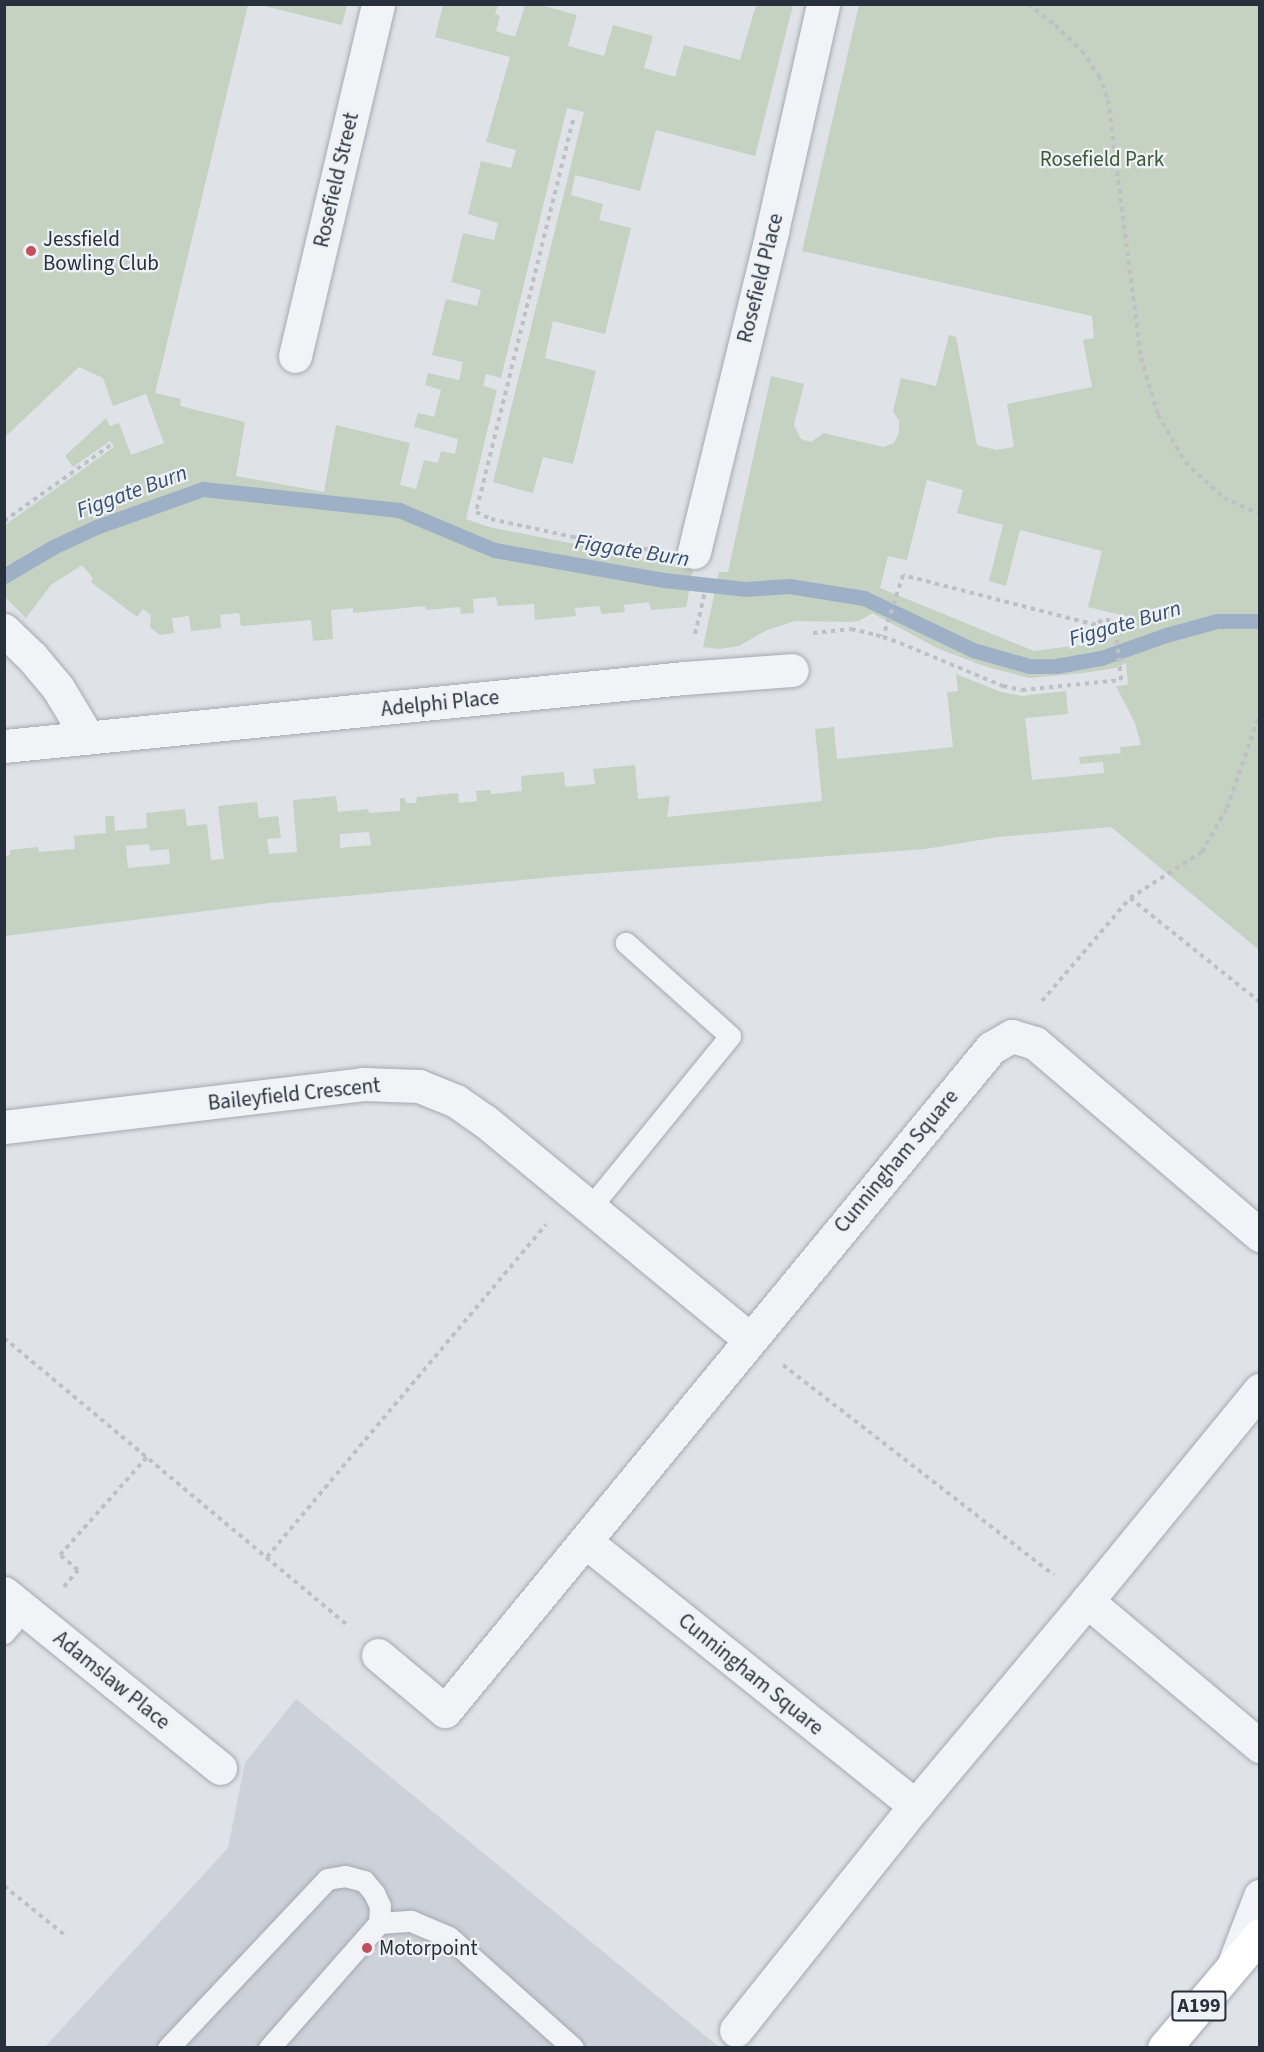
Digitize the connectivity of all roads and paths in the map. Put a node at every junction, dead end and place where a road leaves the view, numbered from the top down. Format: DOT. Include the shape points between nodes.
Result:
graph roads {
  1 [pos="378,4"];
  2 [pos="823,4"];
  3 [pos="1028,4"];
  4 [pos="573,120"];
  5 [pos="295,356"];
  6 [pos="112,444"];
  7 [pos="1260,514"];
  8 [pos="4,520"];
  9 [pos="694,552"];
  10 [pos="703,599"];
  11 [pos="702,607"];
  12 [pos="5,631"];
  13 [pos="883,638"];
  14 [pos="792,670"];
  15 [pos="1260,713"];
  16 [pos="88,738"];
  17 [pos="4,746"];
  18 [pos="1130,898"];
  19 [pos="626,943"];
  20 [pos="1260,1002"];
  21 [pos="1012,1036"];
  22 [pos="4,1127"];
  23 [pos="580,1202"];
  24 [pos="1260,1234"];
  25 [pos="4,1338"];
  26 [pos="749,1339"];
  27 [pos="1260,1389"];
  28 [pos="147,1457"];
  29 [pos="586,1542"];
  30 [pos="267,1557"];
  31 [pos="1087,1601"];
  32 [pos="18,1614"];
  33 [pos="378,1655"];
  34 [pos="1260,1746"];
  35 [pos="220,1768"];
  36 [pos="915,1806"];
  37 [pos="4,1886"];
  38 [pos="1260,1896"];
  39 [pos="379,1923"];
  40 [pos="1260,1935"];
  41 [pos="66,1936"];
  42 [pos="1234,1964"];
  43 [pos="736,2030"];
  44 [pos="168,2048"];
  45 [pos="269,2048"];
  46 [pos="573,2048"];
  47 [pos="1164,2048"];
  1 -- 5 [label="street, Rosefield Street"];
  2 -- 9 [label="street, Rosefield Place"];
  3 -- 7 [label="path" via="1082,51 1099,76 1108,100 1141,358 1158,415 1185,462 1224,498"];
  4 -- 9 [label="path" via="476,512 491,519 573,537 653,550"];
  6 -- 8 [label="path"];
  10 -- 11 [label="path"];
  12 -- 16 [label="street" via="58,688"];
  13 -- 13 [label="path" via="903,575 1096,625 1110,620 1116,633 1121,680 1022,690"];
  13 -- 14 [label="path" via="851,629 804,635 791,652"];
  14 -- 16 [label="street, Adelphi Place"];
  15 -- 18 [label="path" via="1227,808 1202,852"];
  16 -- 17 [label="street, Adelphi Place"];
  18 -- 20 [label="path"];
  18 -- 21 [label="path"];
  19 -- 23 [label="lane" via="730,1036"];
  21 -- 24 [label="street" via="1035,1043"];
  21 -- 26 [label="street, Cunningham Square" via="991,1048"];
  22 -- 23 [label="street, Baileyfield Crescent" via="363,1084 419,1086 456,1101 485,1121"];
  23 -- 26 [label="street, Baileyfield Crescent"];
  23 -- 30 [label="path"];
  25 -- 28 [label="path"];
  26 -- 29 [label="street, Cunningham Square"];
  26 -- 31 [label="path"];
  27 -- 31 [label="street"];
  28 -- 30 [label="path"];
  28 -- 32 [label="path" via="60,1555 78,1570"];
  29 -- 33 [label="street, Cunningham Square" via="444,1711"];
  29 -- 36 [label="street, Cunningham Square"];
  30 -- 33 [label="path"];
  31 -- 34 [label="street"];
  31 -- 36 [label="street"];
  32 -- 35 [label="street, Adamslaw Place"];
  36 -- 43 [label="street"];
  37 -- 41 [label="path"];
  38 -- 42 [label="street"];
  39 -- 44 [label="lane" via="380,1906 364,1881 345,1876 327,1879"];
  39 -- 45 [label="lane"];
  39 -- 46 [label="lane" via="411,1921 448,1937"];
  40 -- 42 [label="main road, A199"];
  42 -- 47 [label="main road, A199"];
}
